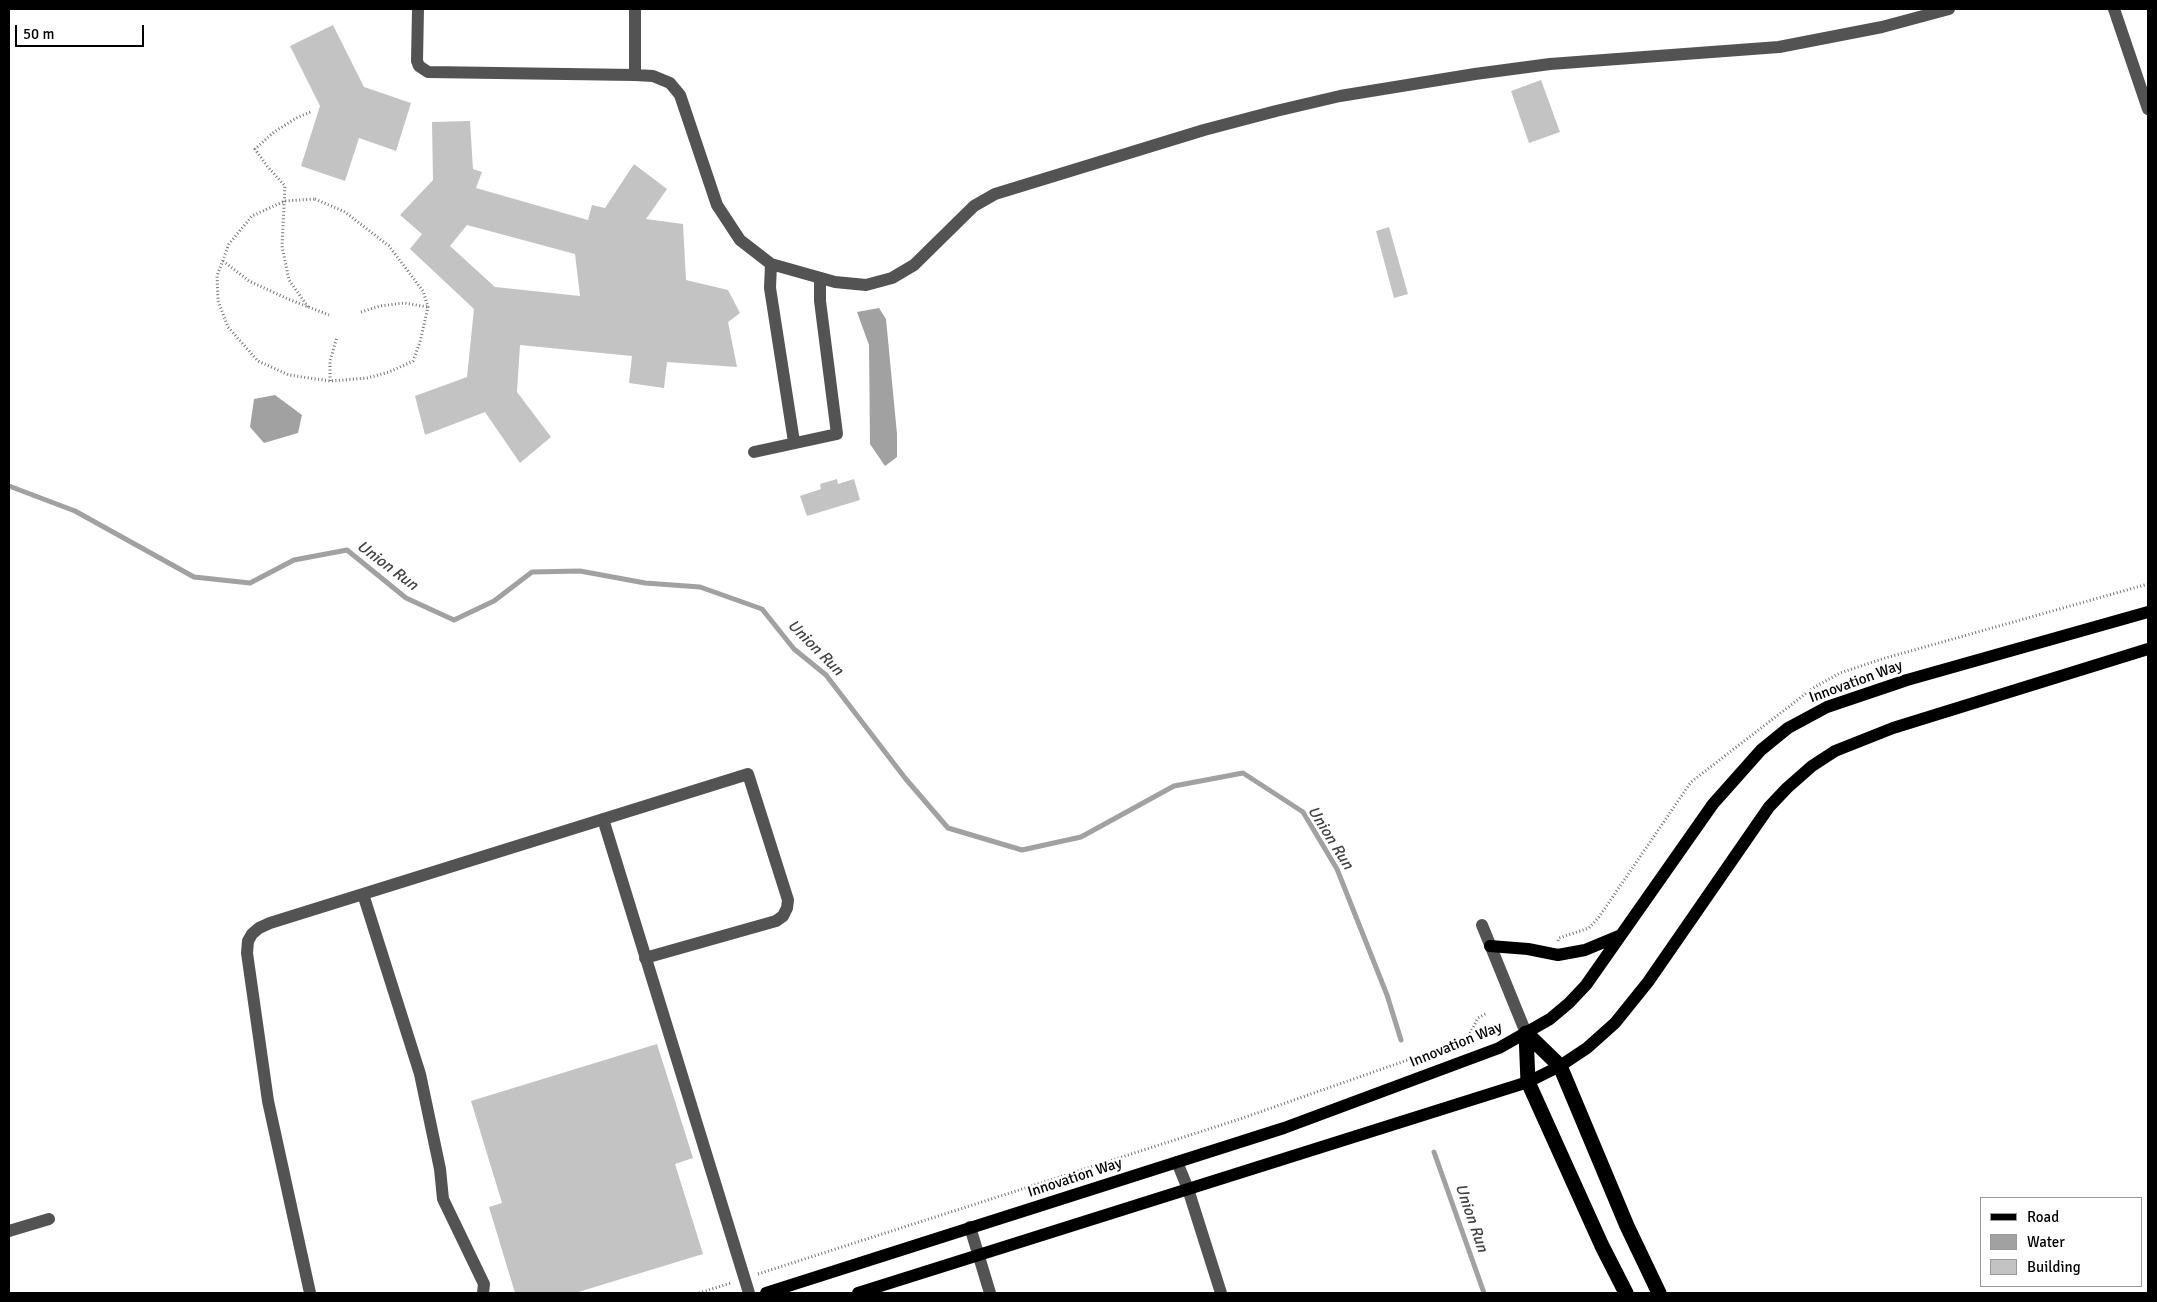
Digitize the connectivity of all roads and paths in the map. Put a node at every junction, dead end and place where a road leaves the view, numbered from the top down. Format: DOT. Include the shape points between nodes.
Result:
graph roads {
  1 [pos="418,9"];
  2 [pos="636,9"];
  3 [pos="1949,9"];
  4 [pos="2114,9"];
  5 [pos="634,75"];
  6 [pos="2148,110"];
  7 [pos="311,112"];
  8 [pos="285,201"];
  9 [pos="223,261"];
  10 [pos="771,264"];
  11 [pos="820,278"];
  12 [pos="308,307"];
  13 [pos="428,307"];
  14 [pos="361,312"];
  15 [pos="329,315"];
  16 [pos="337,337"];
  17 [pos="330,382"];
  18 [pos="794,442"];
  19 [pos="754,452"];
  20 [pos="2148,612"];
  21 [pos="2148,649"];
  22 [pos="603,819"];
  23 [pos="363,894"];
  24 [pos="1482,924"];
  25 [pos="1621,935"];
  26 [pos="1490,946"];
  27 [pos="644,958"];
  28 [pos="1487,1014"];
  29 [pos="1526,1033"];
  30 [pos="1560,1066"];
  31 [pos="1528,1082"];
  32 [pos="1177,1162"];
  33 [pos="1188,1189"];
  34 [pos="49,1219"];
  35 [pos="970,1228"];
  36 [pos="9,1231"];
  37 [pos="978,1255"];
  38 [pos="745,1278"];
  39 [pos="310,1293"];
  40 [pos="483,1293"];
  41 [pos="699,1293"];
  42 [pos="749,1293"];
  43 [pos="766,1293"];
  44 [pos="858,1293"];
  45 [pos="990,1293"];
  46 [pos="1221,1293"];
  47 [pos="1626,1293"];
  48 [pos="1659,1293"];
  1 -- 5 [label="street" via="417,61 428,72"];
  2 -- 5 [label="street"];
  3 -- 11 [label="street" via="1882,27 1779,46 1550,64 1340,96 1276,110 995,194 968,212 914,266 892,278 866,285"];
  4 -- 6 [label="street"];
  5 -- 10 [label="street" via="653,76 670,83 680,94 717,205 740,240"];
  7 -- 8 [label="path" via="274,132 255,149 285,186"];
  8 -- 9 [label="path" via="252,216 229,244"];
  8 -- 12 [label="path" via="282,246 289,280"];
  8 -- 13 [label="path" via="315,199 345,212 389,246 423,292"];
  9 -- 12 [label="path" via="249,281"];
  9 -- 17 [label="path" via="217,276 218,301 228,326 258,360 289,375"];
  10 -- 11 [label="street"];
  10 -- 18 [label="street" via="770,288"];
  11 -- 18 [label="street" via="820,301 838,434"];
  12 -- 15 [label="path"];
  13 -- 14 [label="path" via="404,303"];
  13 -- 17 [label="path" via="413,361 367,378"];
  16 -- 17 [label="path" via="330,361"];
  18 -- 19 [label="street"];
  20 -- 25 [label="main road, Innovation Way" via="1907,680 1827,707 1788,728 1761,750 1712,804"];
  21 -- 30 [label="main road" via="1892,728 1835,752 1812,766 1769,807 1653,974 1614,1023 1587,1048"];
  22 -- 23 [label="street"];
  22 -- 27 [label="street"];
  22 -- 27 [label="street" via="748,774 788,900 783,916 776,920"];
  23 -- 39 [label="street" via="270,923 259,928 248,941 268,1101"];
  23 -- 40 [label="street" via="420,1074 443,1199 484,1284"];
  24 -- 26 [label="street"];
  25 -- 26 [label="main road" via="1585,950 1558,955"];
  25 -- 29 [label="main road, Innovation Way" via="1570,1003"];
  26 -- 29 [label="street"];
  27 -- 38 [label="street"];
  28 -- 38 [label="path" via="1478,1018 1469,1035 1453,1044 1240,1119"];
  29 -- 30 [label="highway"];
  29 -- 31 [label="highway"];
  29 -- 32 [label="main road, Innovation Way" via="1499,1048 1293,1125"];
  30 -- 31 [label="main road"];
  30 -- 48 [label="highway" via="1627,1226"];
  31 -- 33 [label="main road"];
  31 -- 47 [label="highway"];
  32 -- 33 [label="street"];
  32 -- 35 [label="main road, Innovation Way"];
  33 -- 37 [label="main road"];
  33 -- 46 [label="street"];
  34 -- 36 [label="street"];
  35 -- 37 [label="street"];
  35 -- 43 [label="main road, Innovation Way"];
  37 -- 44 [label="main road"];
  37 -- 45 [label="street"];
  38 -- 41 [label="path"];
  38 -- 42 [label="street"];
}
